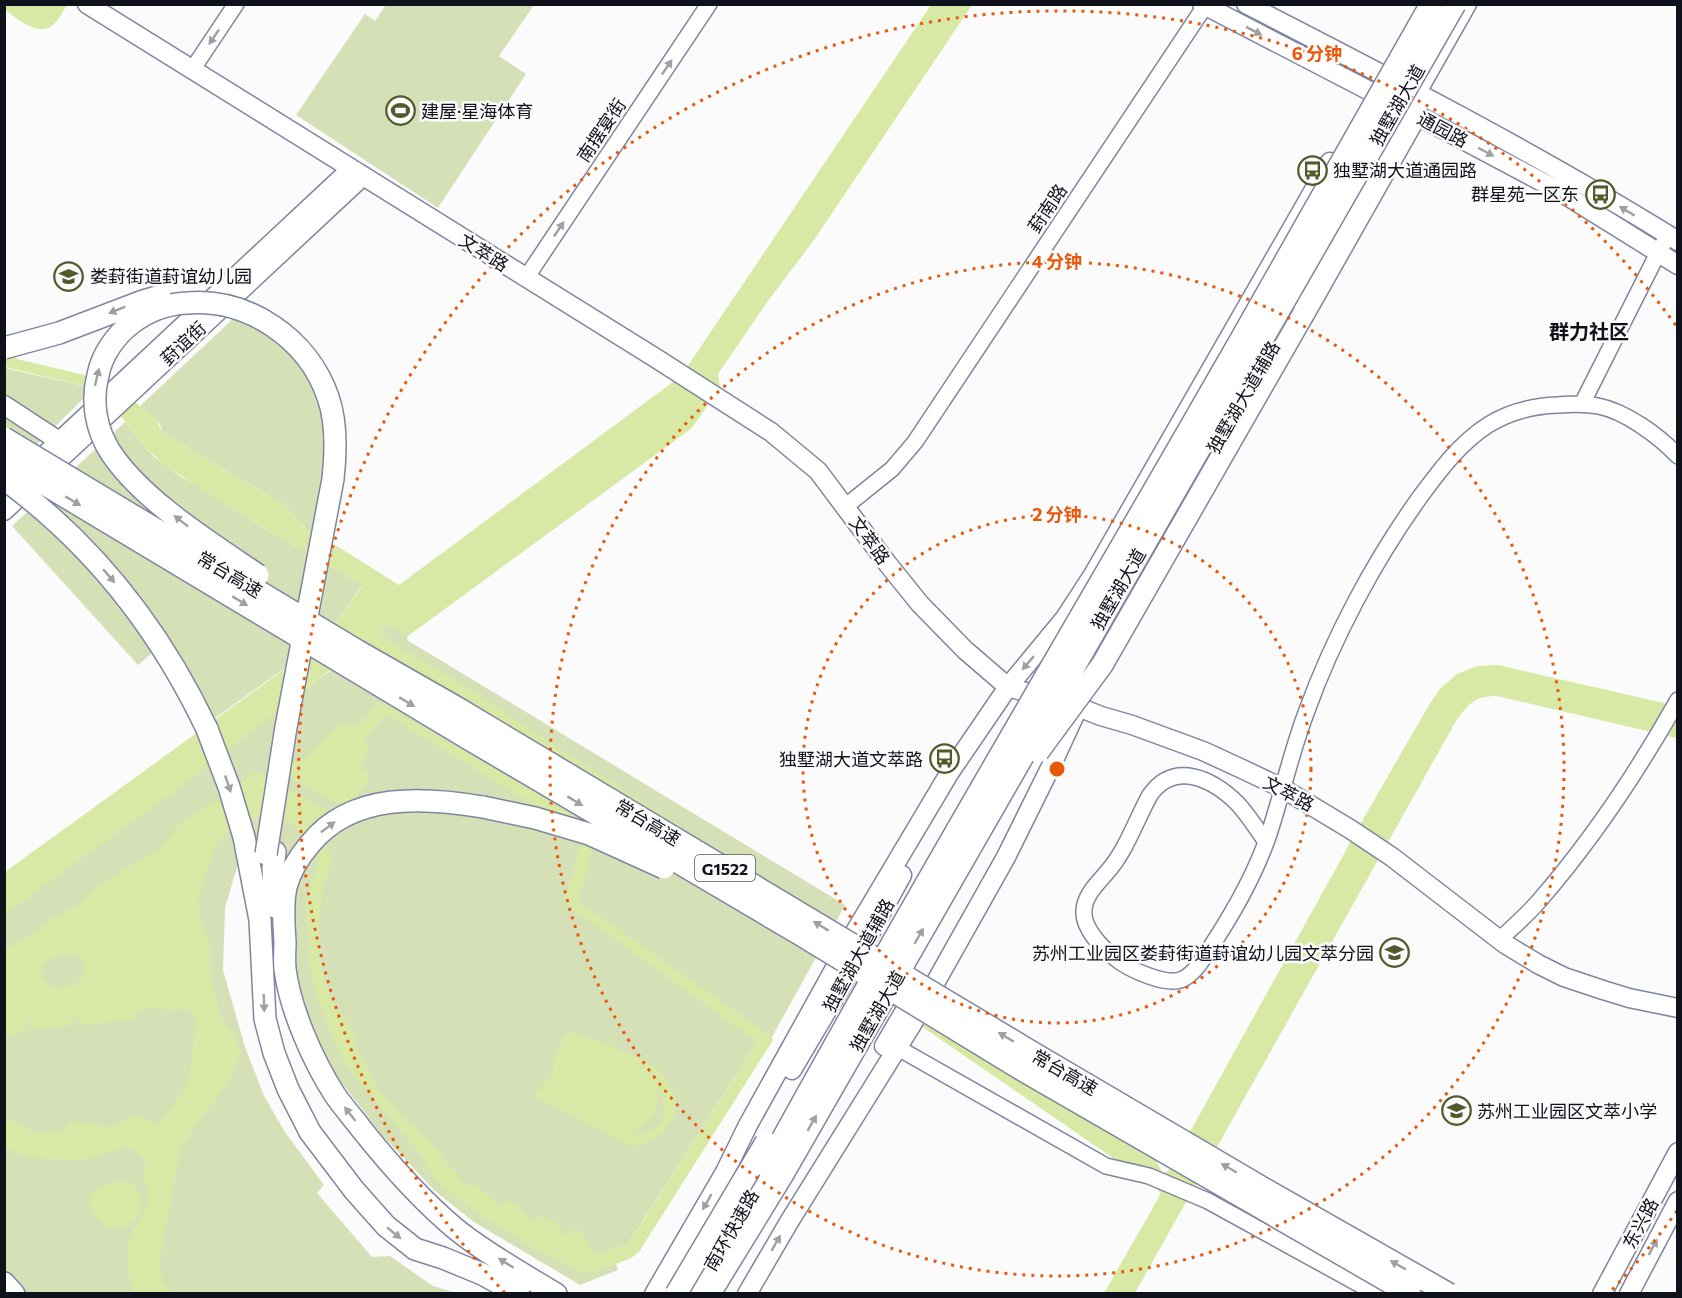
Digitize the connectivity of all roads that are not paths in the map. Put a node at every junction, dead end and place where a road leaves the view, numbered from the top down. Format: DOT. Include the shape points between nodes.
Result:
graph roads {
  1 [pos="87,4"];
  2 [pos="236,4"];
  3 [pos="709,4"];
  4 [pos="1246,4"];
  5 [pos="1420,4"];
  6 [pos="1431,4"];
  7 [pos="1455,4"];
  8 [pos="1467,4"];
  9 [pos="1204,5"];
  10 [pos="192,70"];
  11 [pos="1380,74"];
  12 [pos="1371,91"];
  13 [pos="1406,101"];
  14 [pos="357,173"];
  15 [pos="1675,239"];
  16 [pos="1327,250"];
  17 [pos="1667,259"];
  18 [pos="526,278"];
  19 [pos="1324,278"];
  20 [pos="1302,305"];
  21 [pos="4,348"];
  22 [pos="1582,404"];
  23 [pos="4,405"];
  24 [pos="4,418"];
  25 [pos="4,438"];
  26 [pos="59,447"];
  27 [pos="1677,456"];
  28 [pos="4,460"];
  29 [pos="4,479"];
  30 [pos="4,493"];
  31 [pos="846,506"];
  32 [pos="4,511"];
  33 [pos="1065,618"];
  34 [pos="1055,661"];
  35 [pos="1008,687"];
  36 [pos="1677,701"];
  37 [pos="456,707"];
  38 [pos="1078,707"];
  39 [pos="1282,788"];
  40 [pos="987,817"];
  41 [pos="1266,842"];
  42 [pos="263,856"];
  43 [pos="1499,940"];
  44 [pos="285,969"];
  45 [pos="1677,1008"];
  46 [pos="905,1023"];
  47 [pos="897,1048"];
  48 [pos="1019,1068"];
  49 [pos="1677,1152"];
  50 [pos="775,1170"];
  51 [pos="1677,1201"];
  52 [pos="789,1222"];
  53 [pos="750,1229"];
  54 [pos="4,1283"];
  55 [pos="14,1293"];
  56 [pos="519,1293"];
  57 [pos="556,1293"];
  58 [pos="654,1293"];
  59 [pos="676,1293"];
  60 [pos="694,1293"];
  61 [pos="710,1293"];
  62 [pos="721,1293"];
  63 [pos="747,1293"];
  64 [pos="1377,1293"];
  65 [pos="1410,1293"];
  66 [pos="1449,1293"];
  67 [pos="1602,1293"];
  68 [pos="1629,1293"];
  1 -- 10 [label="main road, 文萃路"];
  2 -- 10 [label="street, one-way"];
  18 -- 3 [label="street, 南摆宴街, one-way"];
  4 -- 11 [label="main road, 通园路"];
  5 -- 11 [label="main road, 独墅湖大道辅路"];
  6 -- 34 [label="highway, 独墅湖大道, bridge"];
  7 -- 40 [label="highway, 独墅湖大道, bridge"];
  8 -- 13 [label="main road, 独墅湖大道辅路"];
  9 -- 12 [label="main road, 通园路, one-way"];
  9 -- 31 [label="street, 葑南路" via="915,442 896,465"];
  10 -- 14 [label="main road, 文萃路"];
  11 -- 12 [label="main road, 独墅湖大道辅路"];
  11 -- 13 [label="main road, 通园路"];
  12 -- 13 [label="main road, 通园路"];
  12 -- 33 [label="main road, 独墅湖大道辅路"];
  15 -- 13 [label="main road, 通园路, one-way" via="1569,176"];
  13 -- 16 [label="main road, 独墅湖大道辅路"];
  13 -- 17 [label="main road, 通园路, one-way"];
  13 -- 19 [label="highway"];
  13 -- 20 [label="main road" via="1299,265"];
  14 -- 18 [label="main road, 文萃路"];
  14 -- 26 [label="main road, 葑谊街"];
  15 -- 17 [label="street"];
  16 -- 19 [label="highway"];
  16 -- 20 [label="main road, 独墅湖大道辅路"];
  17 -- 22 [label="street"];
  18 -- 31 [label="main road, 文萃路" via="758,422 807,461"];
  19 -- 20 [label="highway"];
  20 -- 38 [label="main road, 独墅湖大道辅路" via="1118,618"];
  20 -- 40 [label="highway, bridge" via="1102,665"];
  42 -- 21 [label="highway, one-way, bridge" via="294,730 343,466 336,394 326,373 306,343 276,317 240,298 215,293 153,298 59,333"];
  22 -- 27 [label="street" via="1623,416 1658,437"];
  22 -- 39 [label="street" via="1548,405 1504,416 1465,443 1443,467 1390,543 1342,631 1306,712"];
  23 -- 26 [label="main road"];
  24 -- 26 [label="main road"];
  25 -- 37 [label="highway, 常台高速 / G1522, bridge"];
  26 -- 30 [label="main road, 葑谊街"];
  26 -- 32 [label="main road, 葑谊街"];
  28 -- 48 [label="highway, 常台高速 / G1522, one-way, bridge"];
  29 -- 42 [label="highway, one-way, bridge" via="48,513 128,598 190,694 238,814"];
  31 -- 35 [label="main road, 文萃路" via="920,604"];
  33 -- 35 [label="main road, 独墅湖大道辅路, one-way"];
  33 -- 38 [label="main road" via="1059,662"];
  34 -- 50 [label="highway, 独墅湖大道, bridge" via="848,1020"];
  34 -- 59 [label="highway, bridge" via="981,768"];
  35 -- 38 [label="main road, 文萃路"];
  35 -- 58 [label="main road, 独墅湖大道辅路, one-way, bridge" via="748,1125"];
  36 -- 43 [label="street" via="1614,803 1537,903"];
  37 -- 42 [label="highway, one-way, bridge" via="344,629 325,618 316,612 306,606 268,582 206,539 163,507 127,473 102,434 96,416 95,383 101,363 130,324 148,312 178,304 214,303 248,312 300,349 320,378 331,407 333,478 312,591 310,602 308,614 306,625 290,704"];
  66 -- 37 [label="highway, 常台高速 / G1522, one-way, bridge" via="1030,1052"];
  38 -- 39 [label="main road, 文萃路" via="1203,751"];
  38 -- 46 [label="main road, 独墅湖大道辅路, bridge" via="1006,857"];
  39 -- 41 [label="street"];
  39 -- 43 [label="main road, 文萃路" via="1392,857"];
  50 -- 40 [label="highway, 独墅湖大道, one-way, bridge"];
  41 -- 41 [label="street" via="1239,806 1220,790 1188,775 1166,779 1150,795 1117,859 1091,893 1084,907 1086,922 1105,949 1123,964 1161,979 1184,979 1202,960 1232,914"];
  42 -- 44 [label="highway" via="273,868"];
  42 -- 56 [label="highway, one-way" via="268,930 265,1019 288,1089 310,1132 386,1226 415,1249 482,1274"];
  43 -- 45 [label="main road, 文萃路" via="1564,977 1629,998"];
  44 -- 48 [label="highway, one-way, bridge" via="284,898 291,871 321,831 349,813 370,806 412,800 451,801 536,818 609,842 692,882 916,1015"];
  57 -- 44 [label="highway, one-way" via="458,1231 386,1160 336,1097 310,1051"];
  46 -- 47 [label="main road, 独墅湖大道辅路"];
  46 -- 52 [label="main road, 独墅湖大道辅路"];
  47 -- 52 [label="main road, 独墅湖大道辅路"];
  47 -- 64 [label="street" via="1107,1166 1149,1176 1208,1201"];
  48 -- 65 [label="highway, 常台高速 / G1522, bridge"];
  49 -- 67 [label="main road, 东兴路"];
  50 -- 53 [label="highway, 南环快速路"];
  50 -- 60 [label="highway, 南环快速路"];
  68 -- 51 [label="main road, 东兴路, one-way"];
  63 -- 52 [label="main road, 独墅湖大道辅路, one-way"];
  53 -- 61 [label="highway, 南环快速路"];
  53 -- 62 [label="highway"];
  54 -- 55 [label="highway"];
}
